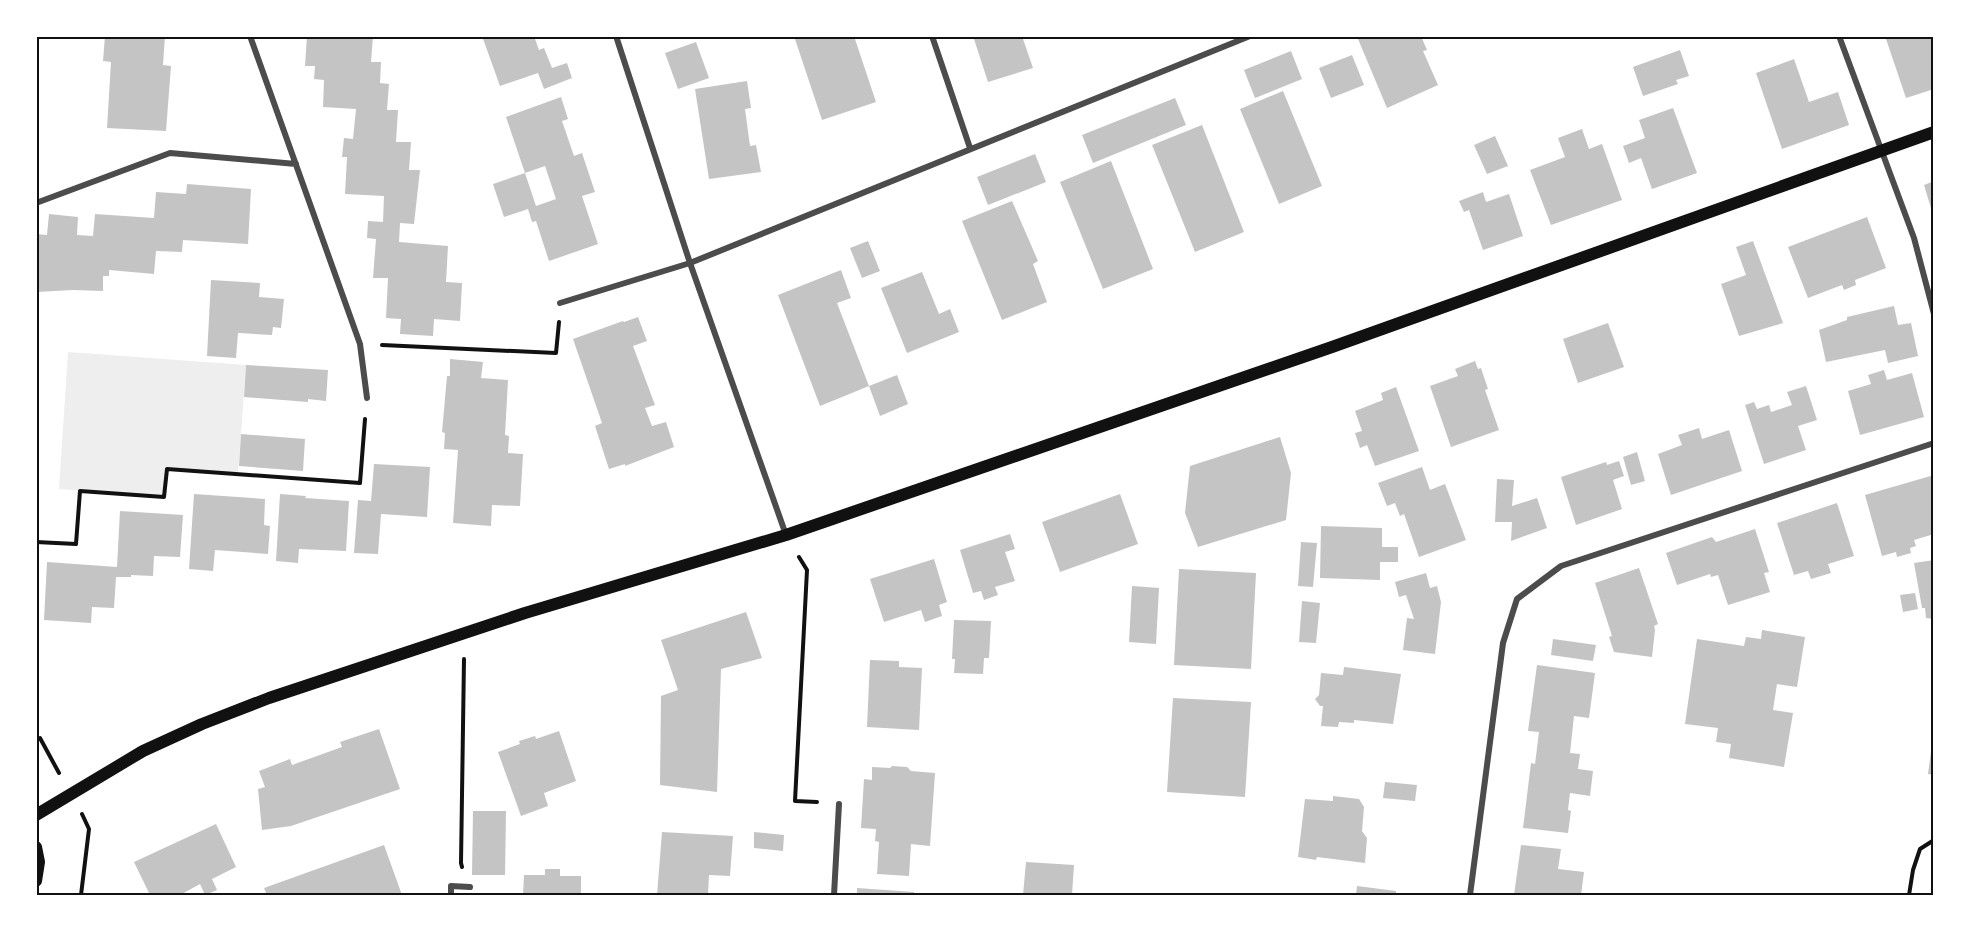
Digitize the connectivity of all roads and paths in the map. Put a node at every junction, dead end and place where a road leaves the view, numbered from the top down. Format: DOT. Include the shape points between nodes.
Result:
graph roads {
  1 [pos="250,36"];
  2 [pos="616,36"];
  3 [pos="932,36"];
  4 [pos="1250,36"];
  5 [pos="1839,36"];
  6 [pos="1934,132"];
  7 [pos="970,148"];
  8 [pos="1881,151"];
  9 [pos="296,164"];
  10 [pos="36,203"];
  11 [pos="690,263"];
  12 [pos="560,303"];
  13 [pos="1934,314"];
  14 [pos="360,344"];
  15 [pos="367,398"];
  16 [pos="1934,442"];
  17 [pos="786,535"];
  18 [pos="36,542"];
  19 [pos="464,634"];
  20 [pos="36,740"];
  21 [pos="71,794"];
  22 [pos="839,804"];
  23 [pos="36,815"];
  24 [pos="1934,840"];
  25 [pos="36,847"];
  26 [pos="36,881"];
  27 [pos="470,887"];
  28 [pos="81,895"];
  29 [pos="451,895"];
  30 [pos="834,895"];
  31 [pos="1470,895"];
  32 [pos="1909,895"];
  1 -- 9 [label="street"];
  2 -- 11 [label="street"];
  3 -- 7 [label="street"];
  4 -- 7 [label="street"];
  5 -- 8 [label="street"];
  6 -- 8 [label="main road"];
  7 -- 11 [label="street"];
  8 -- 13 [label="street" via="1914,238"];
  8 -- 17 [label="main road" via="1332,347"];
  9 -- 10 [label="street" via="170,153"];
  9 -- 14 [label="street"];
  11 -- 12 [label="street"];
  11 -- 17 [label="street"];
  12 -- 14 [label="path" via="556,353"];
  14 -- 15 [label="street"];
  15 -- 18 [label="path" via="360,483 167,469 164,497 80,491 76,544"];
  16 -- 31 [label="street" via="1562,566 1517,599 1503,643"];
  17 -- 19 [label="main road"];
  17 -- 22 [label="path" via="807,570 795,801"];
  19 -- 21 [label="main road" via="202,724 143,751"];
  19 -- 27 [label="path" via="461,863"];
  20 -- 21 [label="path" via="40,738"];
  21 -- 23 [label="main road"];
  21 -- 28 [label="path" via="89,829"];
  22 -- 30 [label="street"];
  24 -- 32 [label="path" via="1920,849"];
  25 -- 26 [label="main road"];
  27 -- 29 [label="street" via="451,886"];
}
